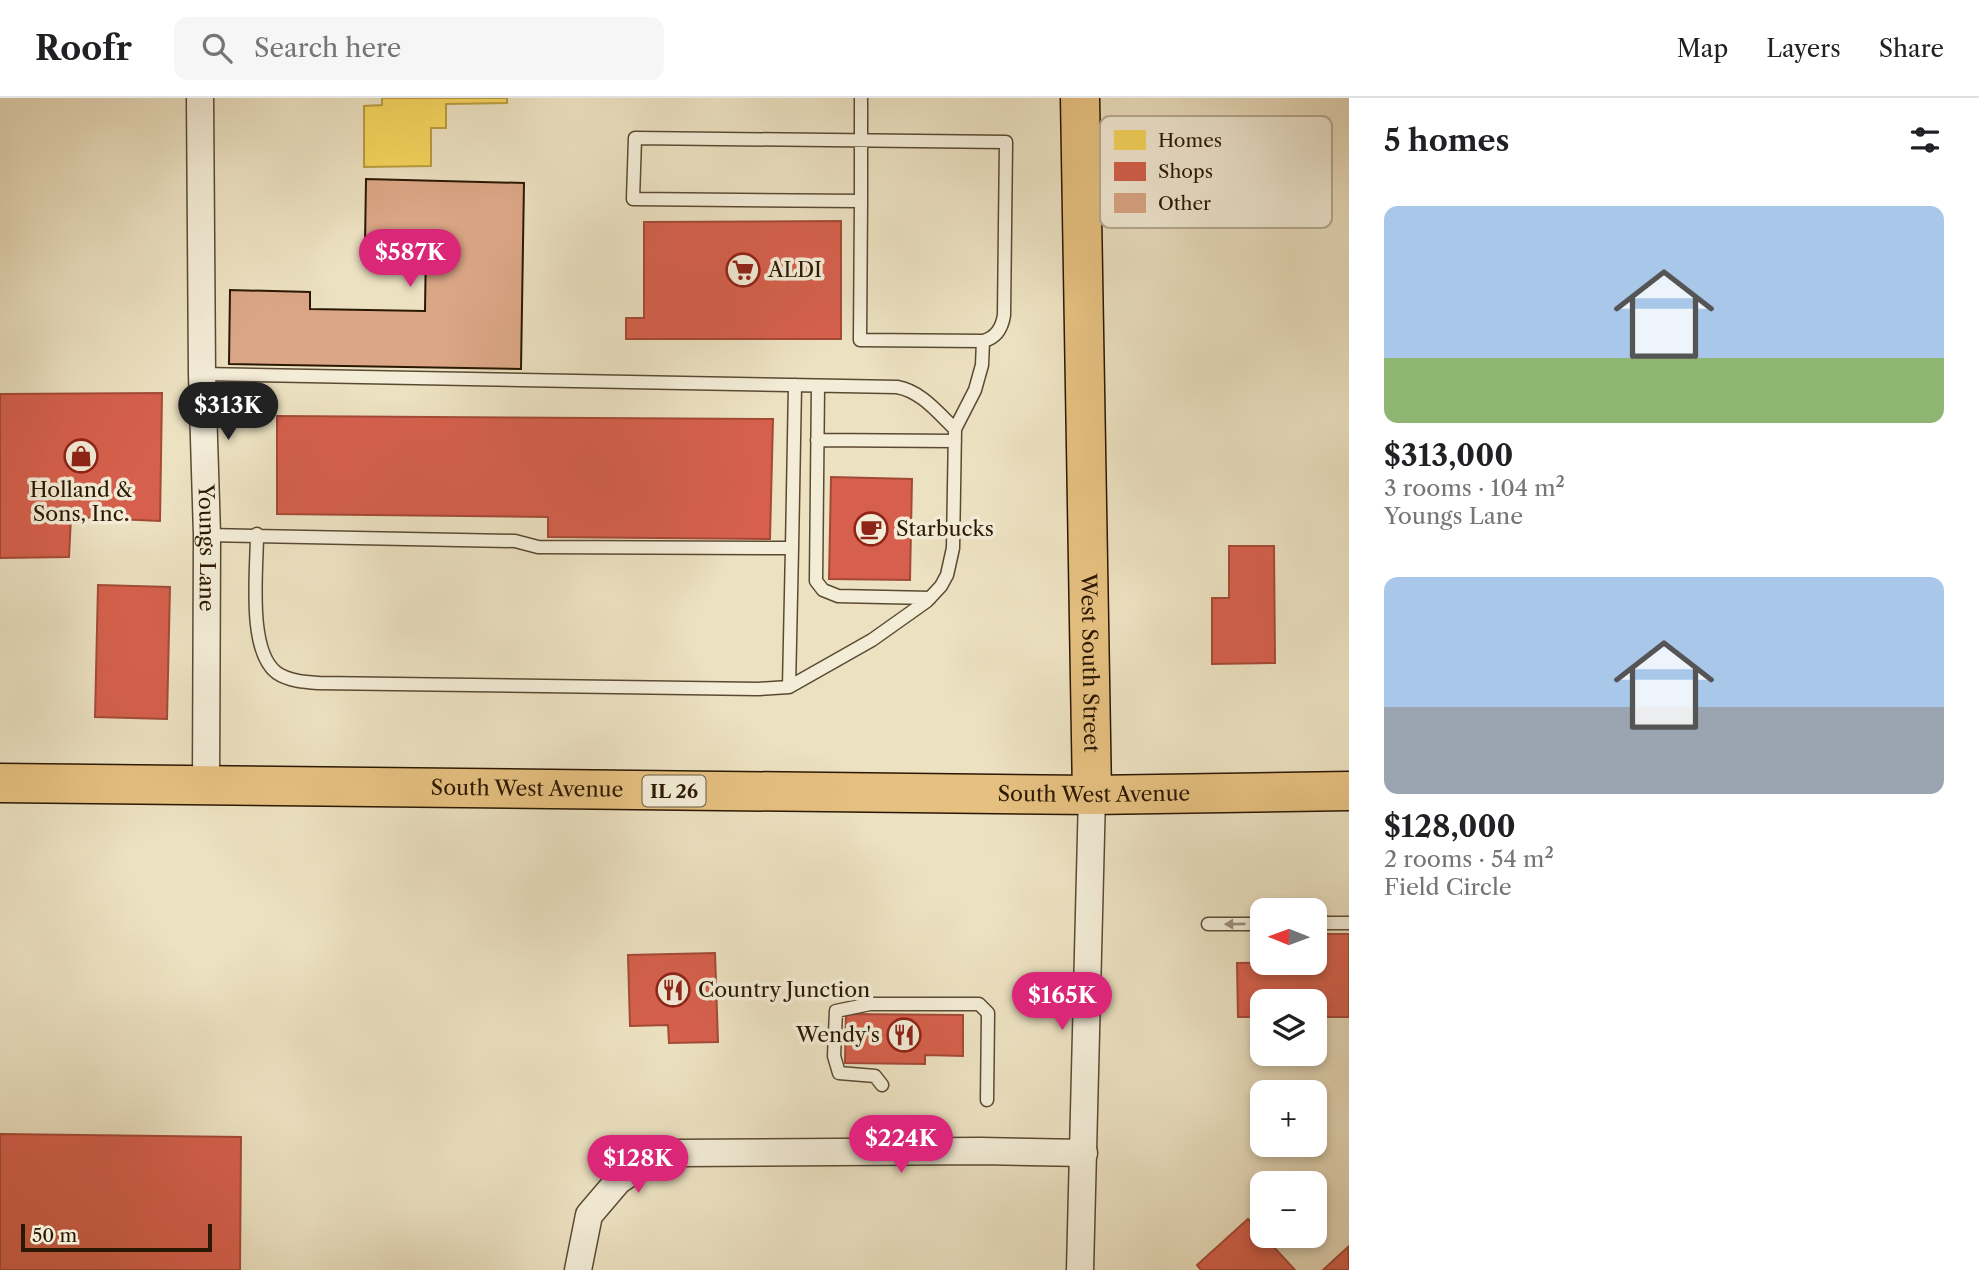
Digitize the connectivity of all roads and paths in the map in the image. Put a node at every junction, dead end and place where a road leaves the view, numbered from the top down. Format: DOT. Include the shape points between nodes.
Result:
graph roads {
  1 [pos="200,98"];
  2 [pos="861,98"];
  3 [pos="1080,98"];
  4 [pos="862,141"];
  5 [pos="861,201"];
  6 [pos="983,341"];
  7 [pos="202,374"];
  8 [pos="794,386"];
  9 [pos="818,386"];
  10 [pos="955,435"];
  11 [pos="817,439"];
  12 [pos="257,534"];
  13 [pos="207,535"];
  14 [pos="792,548"];
  15 [pos="930,598"];
  16 [pos="789,687"];
  17 [pos="0,783"];
  18 [pos="206,786"];
  19 [pos="1349,791"];
  20 [pos="1092,795"];
  21 [pos="1327,923"];
  22 [pos="1349,923"];
  23 [pos="1208,924"];
  24 [pos="1250,924"];
  25 [pos="883,1085"];
  26 [pos="987,1100"];
  27 [pos="1084,1153"];
  28 [pos="578,1270"];
  29 [pos="1080,1270"];
  1 -- 7 [label="street, Youngs Lane"];
  2 -- 4 [label="lane"];
  3 -- 20 [label="main road, West South Street"];
  4 -- 5 [label="lane"];
  4 -- 5 [label="lane" via="635,138 633,198"];
  4 -- 6 [label="lane" via="1006,142 1004,315 997,333"];
  5 -- 6 [label="lane" via="860,340"];
  6 -- 10 [label="lane" via="975,390"];
  7 -- 8 [label="lane"];
  7 -- 13 [label="street, Youngs Lane"];
  8 -- 9 [label="lane"];
  8 -- 14 [label="lane"];
  9 -- 10 [label="lane" via="905,388 926,402"];
  9 -- 11 [label="lane"];
  10 -- 11 [label="lane"];
  10 -- 15 [label="lane" via="954,548 947,575"];
  11 -- 15 [label="lane" via="815,571 819,585 838,596"];
  12 -- 13 [label="lane"];
  12 -- 14 [label="lane" via="515,541 538,547"];
  12 -- 16 [label="lane" via="258,641 269,665 294,680"];
  13 -- 18 [label="street, Youngs Lane"];
  14 -- 16 [label="lane"];
  15 -- 16 [label="lane" via="861,647"];
  17 -- 18 [label="main road, South West Avenue / IL 26"];
  18 -- 20 [label="main road, South West Avenue / IL 26"];
  19 -- 20 [label="main road, South West Avenue / IL 26"];
  20 -- 27 [label="street, West South Street"];
  21 -- 22 [label="lane"];
  24 -- 23 [label="lane, one-way"];
  25 -- 26 [label="lane" via="875,1076 839,1073 834,1056 836,1011 870,1004 979,1004 988,1013"];
  27 -- 28 [label="street" via="677,1153 647,1161 618,1181 589,1215"];
  27 -- 29 [label="street, West South Street"];
}
